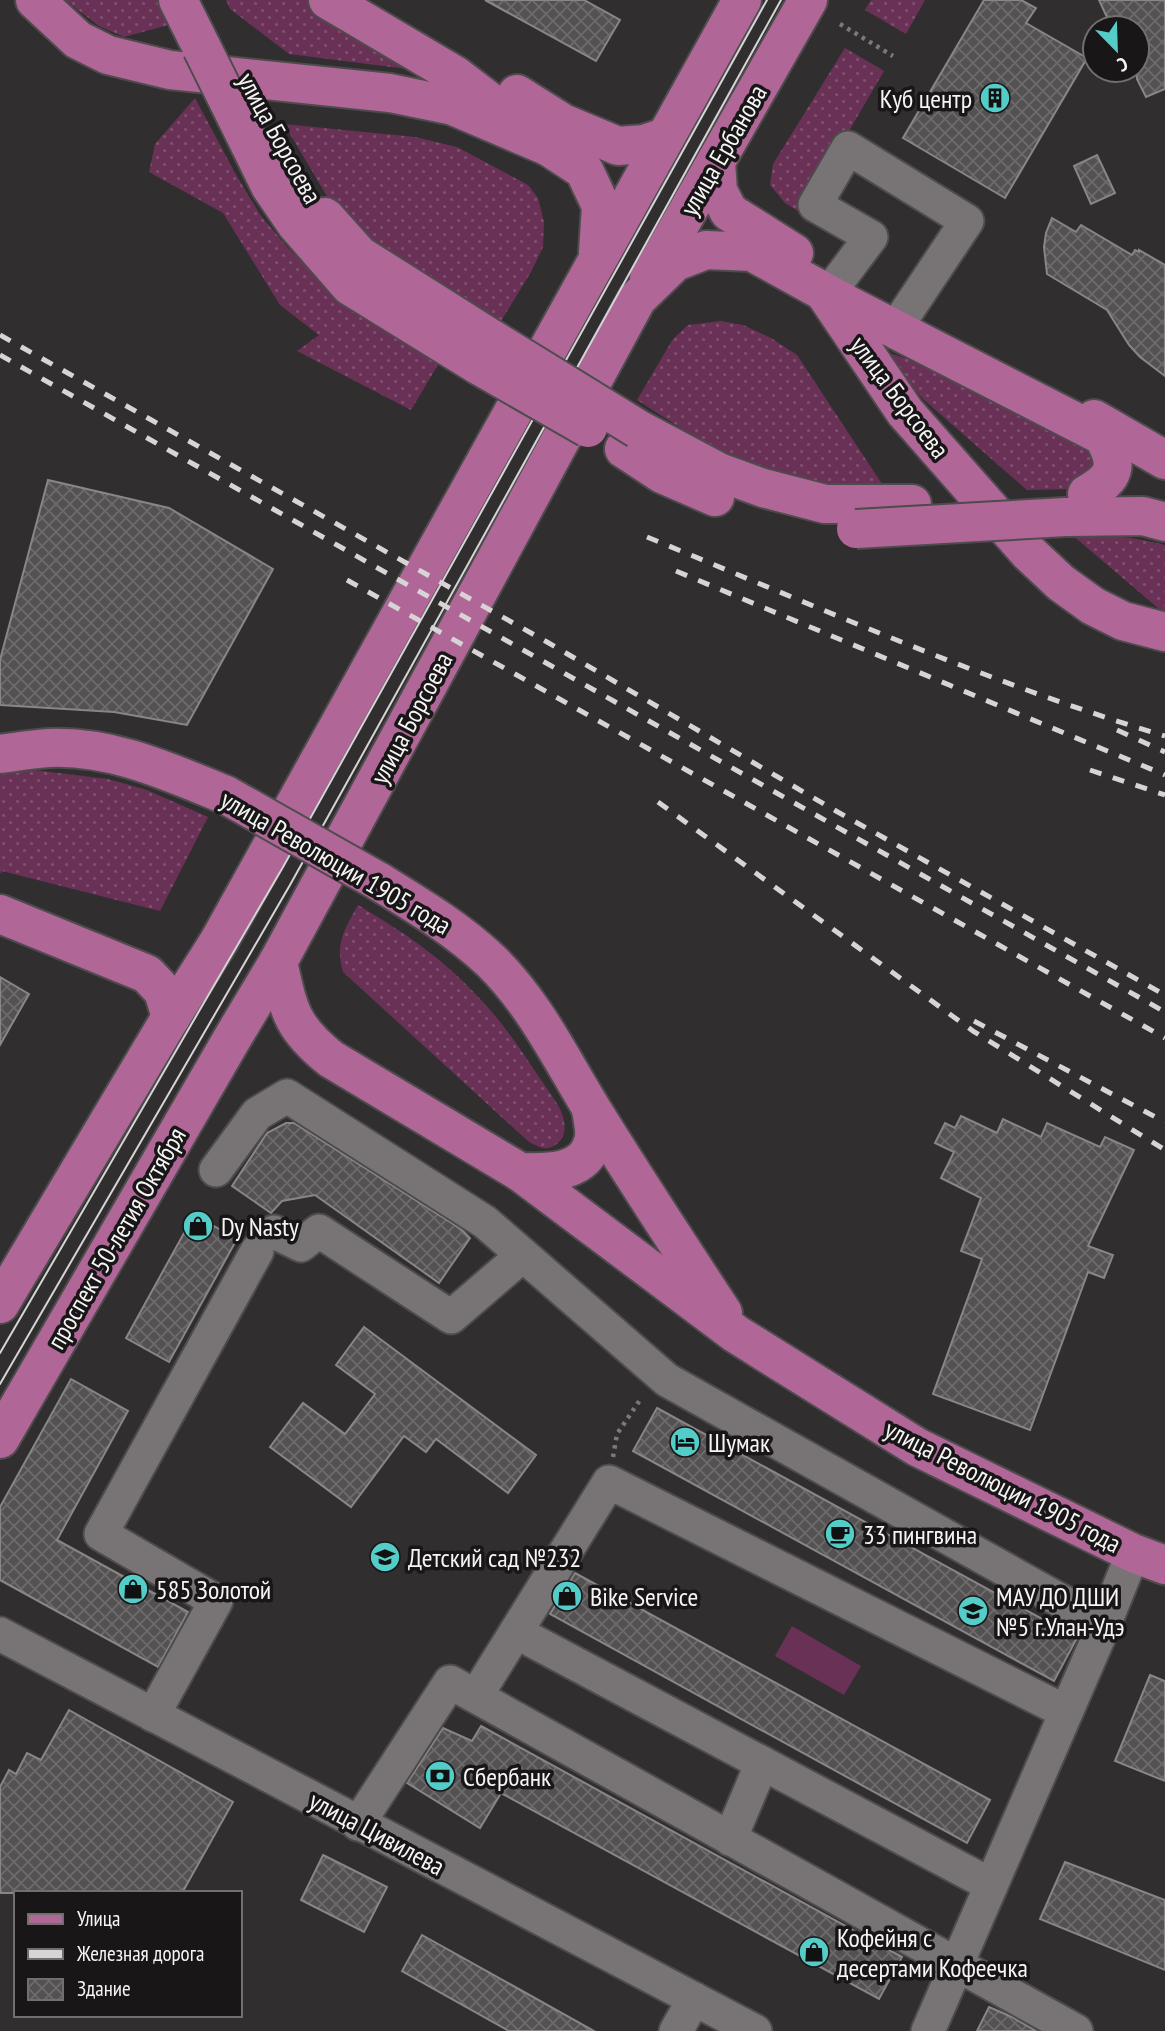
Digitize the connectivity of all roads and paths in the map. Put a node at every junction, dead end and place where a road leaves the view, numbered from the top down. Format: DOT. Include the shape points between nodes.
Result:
graph roads {
  1 [pos="35,0"];
  2 [pos="178,0"];
  3 [pos="208,0"];
  4 [pos="328,0"];
  5 [pos="366,0"];
  6 [pos="742,0"];
  7 [pos="808,0"];
  8 [pos="840,24"];
  9 [pos="214,43"];
  10 [pos="893,56"];
  11 [pos="666,137"];
  12 [pos="549,147"];
  13 [pos="716,162"];
  14 [pos="597,260"];
  15 [pos="836,292"];
  16 [pos="637,299"];
  17 [pos="901,320"];
  18 [pos="631,439"];
  19 [pos="1165,460"];
  20 [pos="1165,496"];
  21 [pos="1072,502"];
  22 [pos="1165,522"];
  23 [pos="1165,632"];
  24 [pos="0,754"];
  25 [pos="0,914"];
  26 [pos="219,941"];
  27 [pos="278,962"];
  28 [pos="147,974"];
  29 [pos="171,1017"];
  30 [pos="233,1037"];
  31 [pos="591,1109"];
  32 [pos="216,1170"];
  33 [pos="520,1172"];
  34 [pos="523,1255"];
  35 [pos="0,1304"];
  36 [pos="736,1334"];
  37 [pos="659,1373"];
  38 [pos="0,1439"];
  39 [pos="609,1482"];
  40 [pos="1149,1559"];
  41 [pos="1104,1625"];
  42 [pos="516,1632"];
  43 [pos="0,1634"];
  44 [pos="476,1696"];
  45 [pos="1066,1712"];
  46 [pos="153,1715"];
  47 [pos="762,1763"];
  48 [pos="358,1824"];
  49 [pos="730,1839"];
  50 [pos="991,1885"];
  51 [pos="956,1966"];
  52 [pos="694,1999"];
  53 [pos="676,2031"];
  54 [pos="755,2031"];
  55 [pos="928,2031"];
  56 [pos="1076,2031"];
  1 -- 12 [label="main road" via="78,40 108,55 170,70 390,93 453,106"];
  2 -- 9 [label="main road"];
  3 -- 9 [label="main road"];
  4 -- 12 [label="main road" via="455,75"];
  5 -- 11 [label="main road" via="563,123 618,146"];
  6 -- 11 [label="main road"];
  7 -- 13 [label="main road, улица Ербанова"];
  8 -- 10 [label="path"];
  9 -- 18 [label="main road, bridge" via="260,136 270,186 350,286 485,352"];
  11 -- 14 [label="main road"];
  12 -- 14 [label="main road" via="584,170 601,206"];
  13 -- 15 [label="main road, улица Борсоева" via="718,191 729,212"];
  13 -- 16 [label="main road, улица Ербанова"];
  14 -- 26 [label="main road"];
  15 -- 16 [label="main road, улица Борсоева" via="752,252 706,250 675,262"];
  15 -- 17 [label="main road, улица Борсоева"];
  15 -- 17 [label="street" via="871,237 815,205 848,148 967,221"];
  15 -- 21 [label="main road" via="1103,436 1113,455 1113,470 1104,484"];
  15 -- 23 [label="main road, улица Борсоева" via="905,412 1029,553 1093,606 1123,621"];
  16 -- 27 [label="main road, улица Борсоева"];
  17 -- 19 [label="main road, улица Борсоева"];
  18 -- 21 [label="main road, улица Борсоева" via="763,488 825,504"];
  18 -- 21 [label="main road, bridge" via="662,474 740,506 821,525 856,529"];
  20 -- 21 [label="main road, улица Борсоева"];
  21 -- 22 [label="main road, улица Борсоева"];
  24 -- 31 [label="main road, улица Революции 1905 года, bridge" via="50,748 97,751 151,764 226,795 378,881 448,925 492,962 529,1004"];
  25 -- 28 [label="main road"];
  26 -- 28 [label="main road" via="186,965"];
  26 -- 29 [label="main road"];
  27 -- 30 [label="main road, улица Борсоева"];
  27 -- 33 [label="main road, улица Революции 1905 года" via="287,1002 309,1041 331,1059"];
  28 -- 29 [label="main road" via="163,991"];
  29 -- 35 [label="main road"];
  30 -- 38 [label="main road, проспект 50-летия Октября"];
  31 -- 33 [label="main road, улица Революции 1905 года" via="594,1137 573,1167 552,1173"];
  31 -- 36 [label="main road, улица Революции 1905 года"];
  32 -- 34 [label="street" via="257,1114 287,1096 485,1222"];
  33 -- 36 [label="main road, улица Революции 1905 года"];
  34 -- 37 [label="street"];
  34 -- 46 [label="street" via="450,1317 319,1231 301,1245 265,1242 101,1534 216,1601"];
  36 -- 40 [label="main road, улица Революции 1905 года" via="917,1447"];
  37 -- 39 [label="path" via="617,1434"];
  37 -- 41 [label="street"];
  39 -- 42 [label="street"];
  39 -- 45 [label="street"];
  40 -- 41 [label="street"];
  41 -- 45 [label="street"];
  42 -- 44 [label="street"];
  42 -- 47 [label="street"];
  43 -- 46 [label="street, улица Цивилева"];
  44 -- 48 [label="street" via="450,1682"];
  44 -- 49 [label="street"];
  45 -- 50 [label="street"];
  46 -- 48 [label="street, улица Цивилева"];
  47 -- 49 [label="street"];
  47 -- 50 [label="street"];
  48 -- 52 [label="street, улица Цивилева"];
  49 -- 51 [label="street"];
  50 -- 51 [label="street"];
  51 -- 55 [label="street"];
  51 -- 56 [label="street"];
  52 -- 53 [label="street"];
  52 -- 54 [label="street, улица Цивилева"];
}
